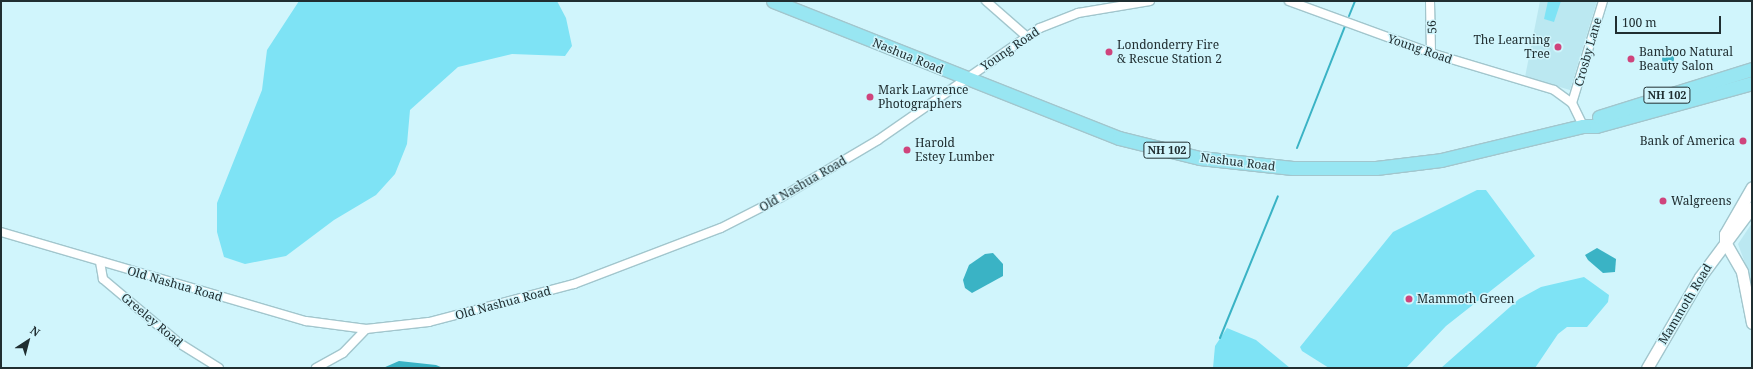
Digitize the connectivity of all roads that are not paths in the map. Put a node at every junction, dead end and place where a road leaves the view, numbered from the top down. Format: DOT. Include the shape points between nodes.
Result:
graph roads {
  1 [pos="772,1"];
  2 [pos="986,1"];
  3 [pos="1150,1"];
  4 [pos="1289,1"];
  5 [pos="1430,1"];
  6 [pos="1603,1"];
  7 [pos="1026,36"];
  8 [pos="1431,53"];
  9 [pos="1752,69"];
  10 [pos="965,79"];
  11 [pos="1752,84"];
  12 [pos="1572,103"];
  13 [pos="1583,126"];
  14 [pos="1752,186"];
  15 [pos="1752,207"];
  16 [pos="1,232"];
  17 [pos="1725,242"];
  18 [pos="100,262"];
  19 [pos="1752,323"];
  20 [pos="366,329"];
  21 [pos="220,368"];
  22 [pos="316,368"];
  23 [pos="1647,368"];
  1 -- 10 [label="main road, Nashua Road / NH 102"];
  2 -- 7 [label="street"];
  3 -- 7 [label="street, Young Road" via="1078,14"];
  4 -- 8 [label="street, Young Road"];
  5 -- 8 [label="street, 56"];
  6 -- 12 [label="street, Crosby Lane"];
  7 -- 10 [label="street, Young Road"];
  8 -- 12 [label="street, Young Road" via="1554,90"];
  9 -- 13 [label="main road, Nashua Road / NH 102" via="1621,109"];
  10 -- 13 [label="main road, Nashua Road / NH 102" via="1119,138 1200,158 1292,168 1376,168 1422,163"];
  10 -- 20 [label="street, Old Nashua Road" via="823,174 751,214 691,240 574,284 527,298 429,322"];
  11 -- 13 [label="main road, Nashua Road / NH 102" via="1596,126"];
  12 -- 13 [label="street, Young Road"];
  14 -- 17 [label="main road, Mammoth Road" via="1725,234"];
  15 -- 17 [label="main road, Mammoth Road" via="1732,238"];
  16 -- 18 [label="street, Old Nashua Road"];
  17 -- 19 [label="main road" via="1742,272"];
  17 -- 23 [label="main road, Mammoth Road"];
  18 -- 20 [label="street, Old Nashua Road" via="306,322"];
  18 -- 21 [label="street, Greeley Road" via="104,279 179,343"];
  20 -- 22 [label="street" via="343,353"];
}
